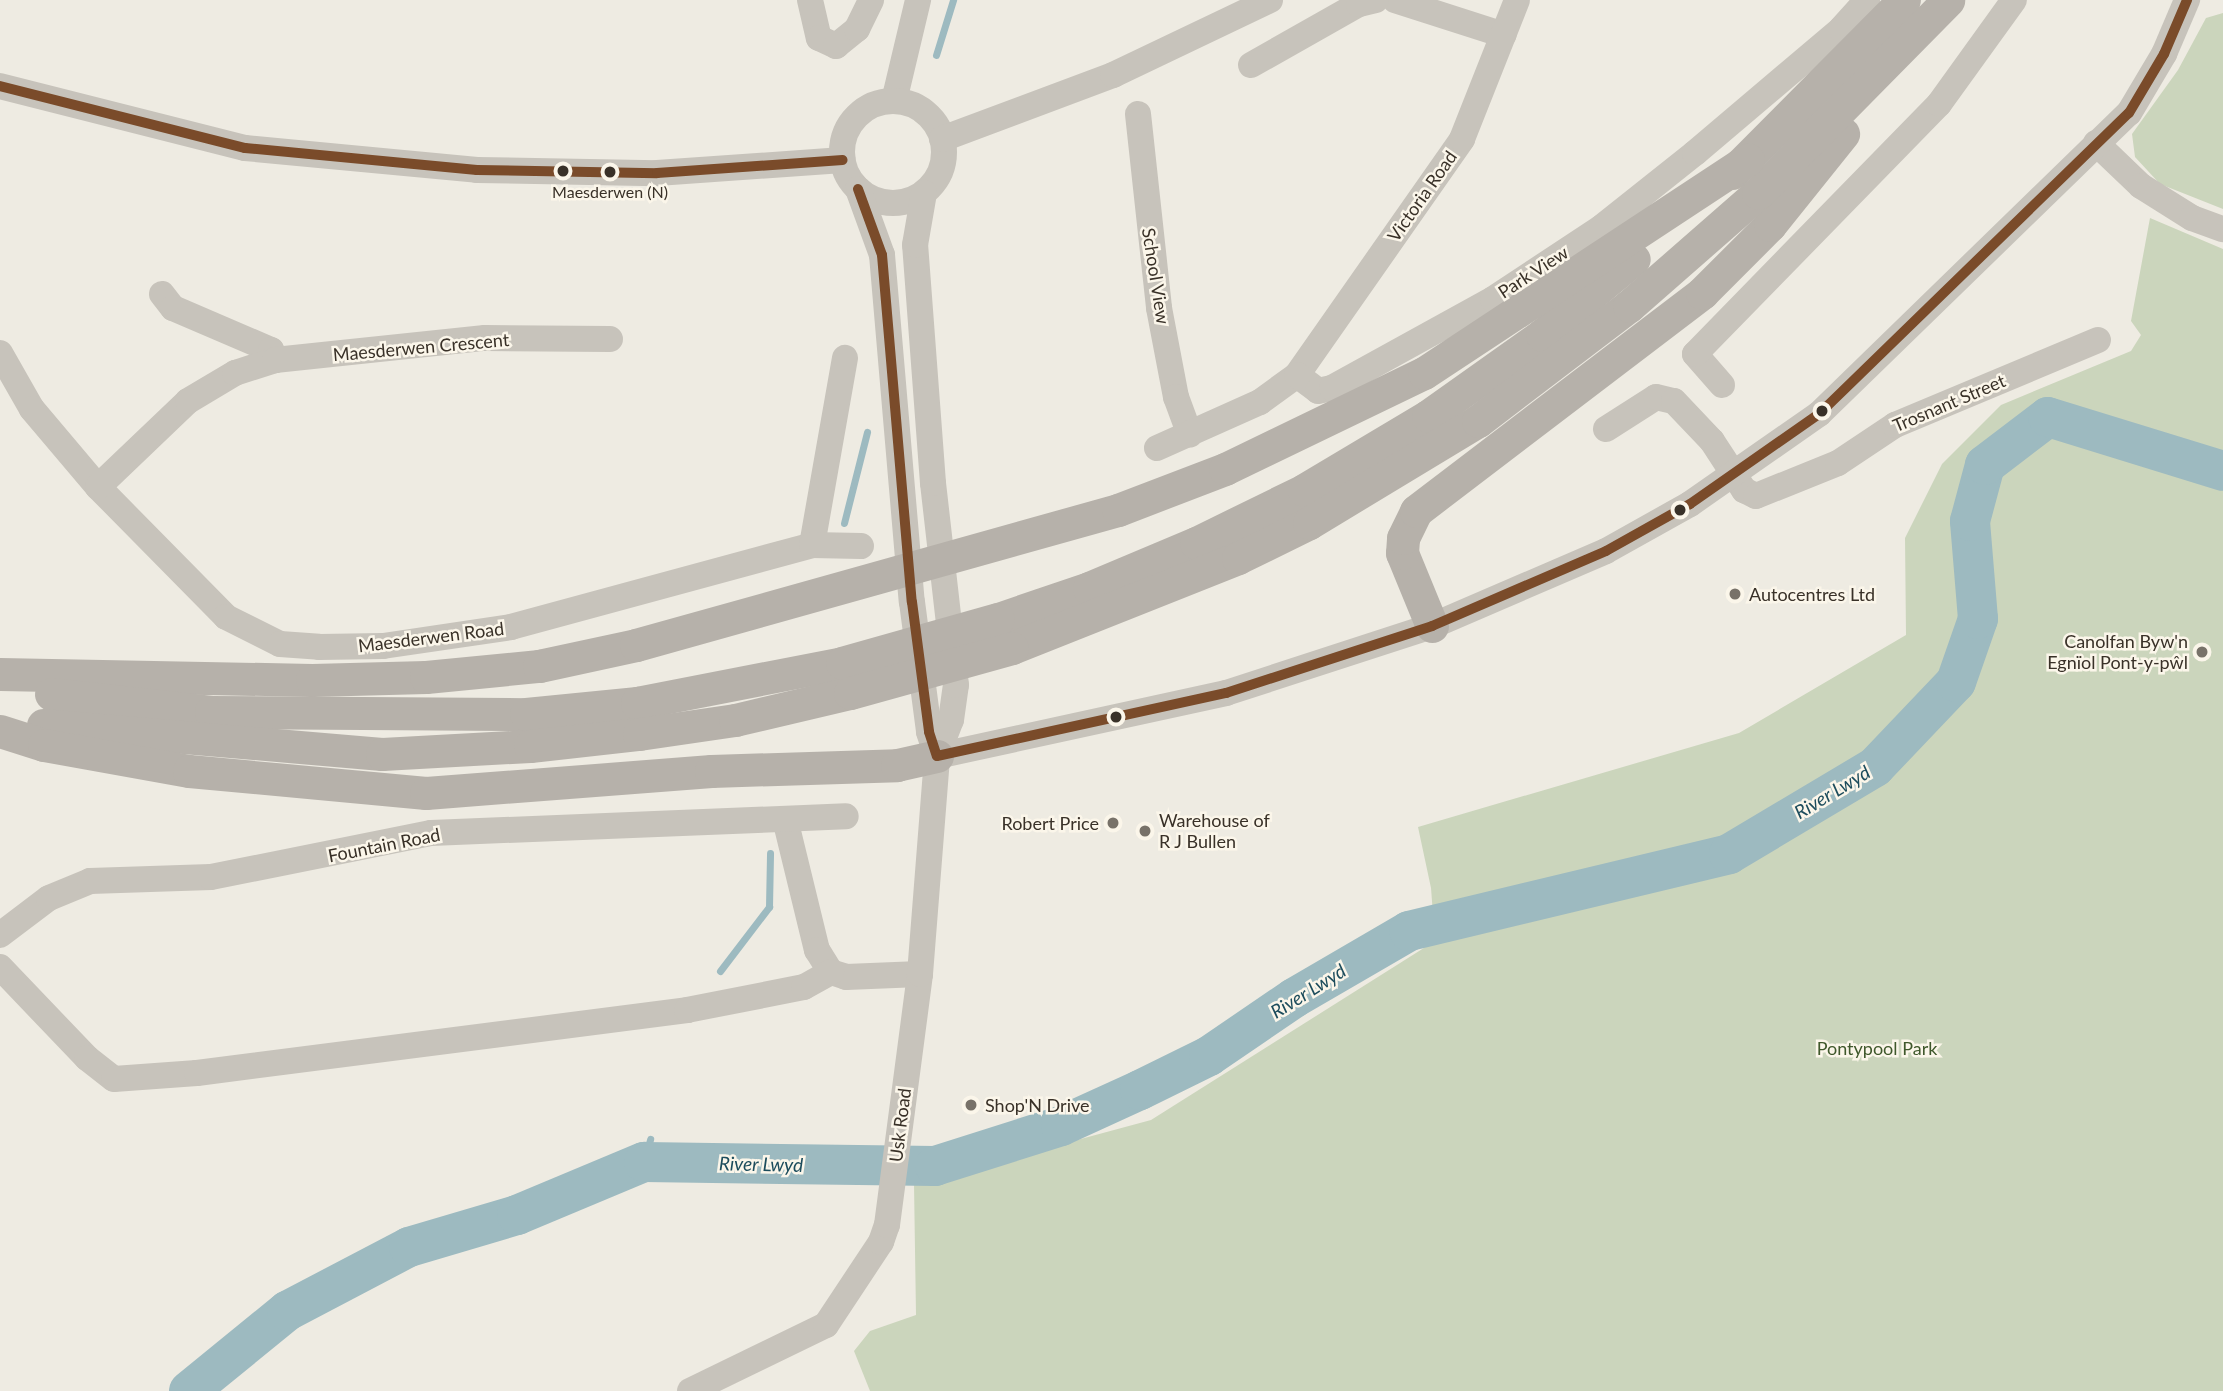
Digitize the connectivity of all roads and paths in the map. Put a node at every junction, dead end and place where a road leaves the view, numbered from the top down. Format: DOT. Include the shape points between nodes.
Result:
graph roads {
  1 [pos="810,0"];
  2 [pos="872,0"];
  3 [pos="918,0"];
  4 [pos="1270,0"];
  5 [pos="1376,0"];
  6 [pos="1395,0"];
  7 [pos="1517,0"];
  8 [pos="1867,0"];
  9 [pos="1904,0"];
  10 [pos="1948,0"];
  11 [pos="2014,0"];
  12 [pos="2187,0"];
  13 [pos="1504,35"];
  14 [pos="1251,65"];
  15 [pos="1868,85"];
  16 [pos="0,86"];
  17 [pos="894,101"];
  18 [pos="1138,114"];
  19 [pos="942,139"];
  20 [pos="2096,143"];
  21 [pos="1748,159"];
  22 [pos="843,160"];
  23 [pos="858,190"];
  24 [pos="924,193"];
  25 [pos="2223,229"];
  26 [pos="162,294"];
  27 [pos="610,339"];
  28 [pos="2098,340"];
  29 [pos="0,353"];
  30 [pos="845,358"];
  31 [pos="275,360"];
  32 [pos="1297,375"];
  33 [pos="1722,385"];
  34 [pos="1606,429"];
  35 [pos="1190,435"];
  36 [pos="1157,448"];
  37 [pos="1734,477"];
  38 [pos="98,486"];
  39 [pos="812,545"];
  40 [pos="861,546"];
  41 [pos="941,556"];
  42 [pos="908,566"];
  43 [pos="1432,626"];
  44 [pos="1005,633"];
  45 [pos="0,674"];
  46 [pos="846,678"];
  47 [pos="0,689"];
  48 [pos="0,721"];
  49 [pos="0,731"];
  50 [pos="937,756"];
  51 [pos="846,816"];
  52 [pos="786,819"];
  53 [pos="0,935"];
  54 [pos="0,967"];
  55 [pos="831,972"];
  56 [pos="920,974"];
  57 [pos="690,1391"];
  1 -- 2 [label="street" via="819,38 836,46 858,29"];
  3 -- 17 [label="street"];
  4 -- 19 [label="street" via="1113,75"];
  5 -- 14 [label="street" via="1359,4"];
  6 -- 13 [label="street"];
  7 -- 13 [label="street, Victoria Road"];
  8 -- 32 [label="street, Park View" via="1841,29 1695,153 1602,227 1493,299 1332,388 1318,391"];
  9 -- 21 [label="main road"];
  10 -- 15 [label="main road"];
  11 -- 33 [label="street" via="1939,104 1695,354"];
  12 -- 20 [label="street" via="2164,54 2129,113"];
  13 -- 32 [label="street, Victoria Road" via="1462,139"];
  15 -- 43 [label="main road" via="1840,140 1770,225 1702,293 1603,373 1416,511 1403,538 1402,554"];
  15 -- 44 [label="main road" via="1758,193 1629,306 1478,421 1309,523 1238,558"];
  16 -- 22 [label="street" via="245,148 477,170 657,173"];
  17 -- 19 [label="street" via="921,108"];
  17 -- 22 [label="street" via="870,107 852,123 844,137"];
  18 -- 35 [label="street, School View" via="1158,308 1176,397"];
  19 -- 24 [label="street" via="941,171"];
  20 -- 25 [label="street" via="2141,186 2192,218"];
  20 -- 37 [label="street" via="1902,339 1819,414"];
  21 -- 41 [label="main road" via="1471,344 1323,425 1118,510"];
  21 -- 44 [label="main road" via="1542,335 1428,416 1304,490 1089,588"];
  22 -- 23 [label="street"];
  23 -- 24 [label="street" via="890,202"];
  23 -- 42 [label="street" via="882,255"];
  24 -- 41 [label="street" via="915,245"];
  26 -- 31 [label="street" via="173,308 271,350"];
  27 -- 31 [label="street, Maesderwen Crescent" via="485,338"];
  28 -- 37 [label="street, Trosnant Street" via="1895,425 1838,463 1756,496"];
  29 -- 38 [label="street, Maesderwen Road" via="32,409"];
  30 -- 39 [label="street" via="848,390"];
  31 -- 38 [label="street, Maesderwen Crescent" via="235,373 188,401"];
  32 -- 35 [label="street" via="1260,402"];
  34 -- 37 [label="street" via="1656,397 1674,401 1713,441"];
  35 -- 36 [label="street"];
  37 -- 43 [label="street" via="1606,551"];
  38 -- 39 [label="street, Maesderwen Road" via="226,617 280,644 383,646 512,628"];
  39 -- 40 [label="street, Maesderwen Road"];
  41 -- 42 [label="main road"];
  41 -- 50 [label="street" via="956,685 951,720"];
  42 -- 45 [label="main road" via="636,645 539,666 426,677 325,679"];
  42 -- 50 [label="street" via="929,732"];
  43 -- 50 [label="street" via="1226,693"];
  44 -- 46 [label="main road, bridge"];
  46 -- 47 [label="main road" via="526,714 211,712"];
  46 -- 48 [label="main road" via="735,720 530,747 382,754"];
  49 -- 50 [label="main road" via="44,745 188,771 426,793 711,771 897,765"];
  50 -- 56 [label="street, Usk Road"];
  51 -- 52 [label="street, Fountain Road"];
  52 -- 53 [label="street, Fountain Road" via="431,834 211,877 90,881 48,898"];
  52 -- 55 [label="street" via="817,950"];
  54 -- 55 [label="street" via="87,1058 114,1079 197,1073 687,1010 804,987"];
  55 -- 56 [label="street" via="846,977"];
  56 -- 57 [label="street, Usk Road" via="881,1242 826,1325"];
}
